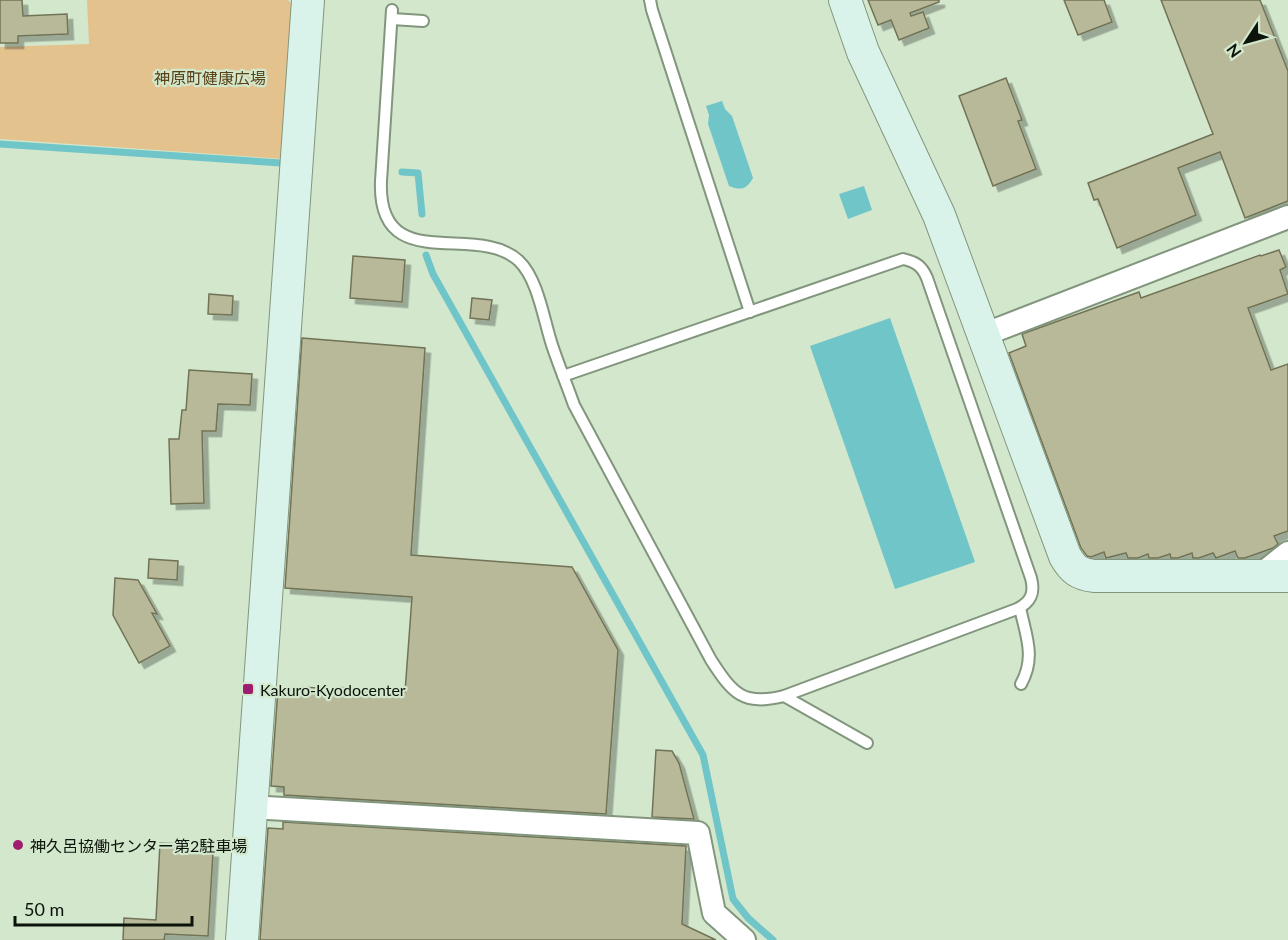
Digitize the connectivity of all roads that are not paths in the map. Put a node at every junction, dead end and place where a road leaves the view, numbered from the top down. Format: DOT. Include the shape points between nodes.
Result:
graph roads {
  1 [pos="308,0"];
  2 [pos="650,0"];
  3 [pos="845,0"];
  4 [pos="423,21"];
  5 [pos="1288,217"];
  6 [pos="750,312"];
  7 [pos="983,335"];
  8 [pos="563,376"];
  9 [pos="1288,553"];
  10 [pos="1274,576"];
  11 [pos="1020,608"];
  12 [pos="1021,684"];
  13 [pos="784,696"];
  14 [pos="867,743"];
  15 [pos="252,807"];
  16 [pos="242,940"];
  17 [pos="744,940"];
  1 -- 15 [label="street"];
  2 -- 6 [label="lane"];
  3 -- 7 [label="street" via="863,52 939,215"];
  4 -- 8 [label="lane" via="392,15 380,197 385,213 405,236 420,242 495,248 520,262 534,286"];
  5 -- 7 [label="street"];
  6 -- 8 [label="lane"];
  6 -- 11 [label="lane" via="903,259 922,268 1034,587 1032,597"];
  7 -- 10 [label="street" via="1065,556 1076,572 1094,576"];
  8 -- 13 [label="lane" via="574,405 720,675 729,687 754,700"];
  9 -- 10 [label="street"];
  11 -- 12 [label="lane" via="1030,660"];
  11 -- 13 [label="lane"];
  13 -- 14 [label="lane"];
  15 -- 16 [label="street"];
  15 -- 17 [label="street" via="698,833 714,913"];
}
